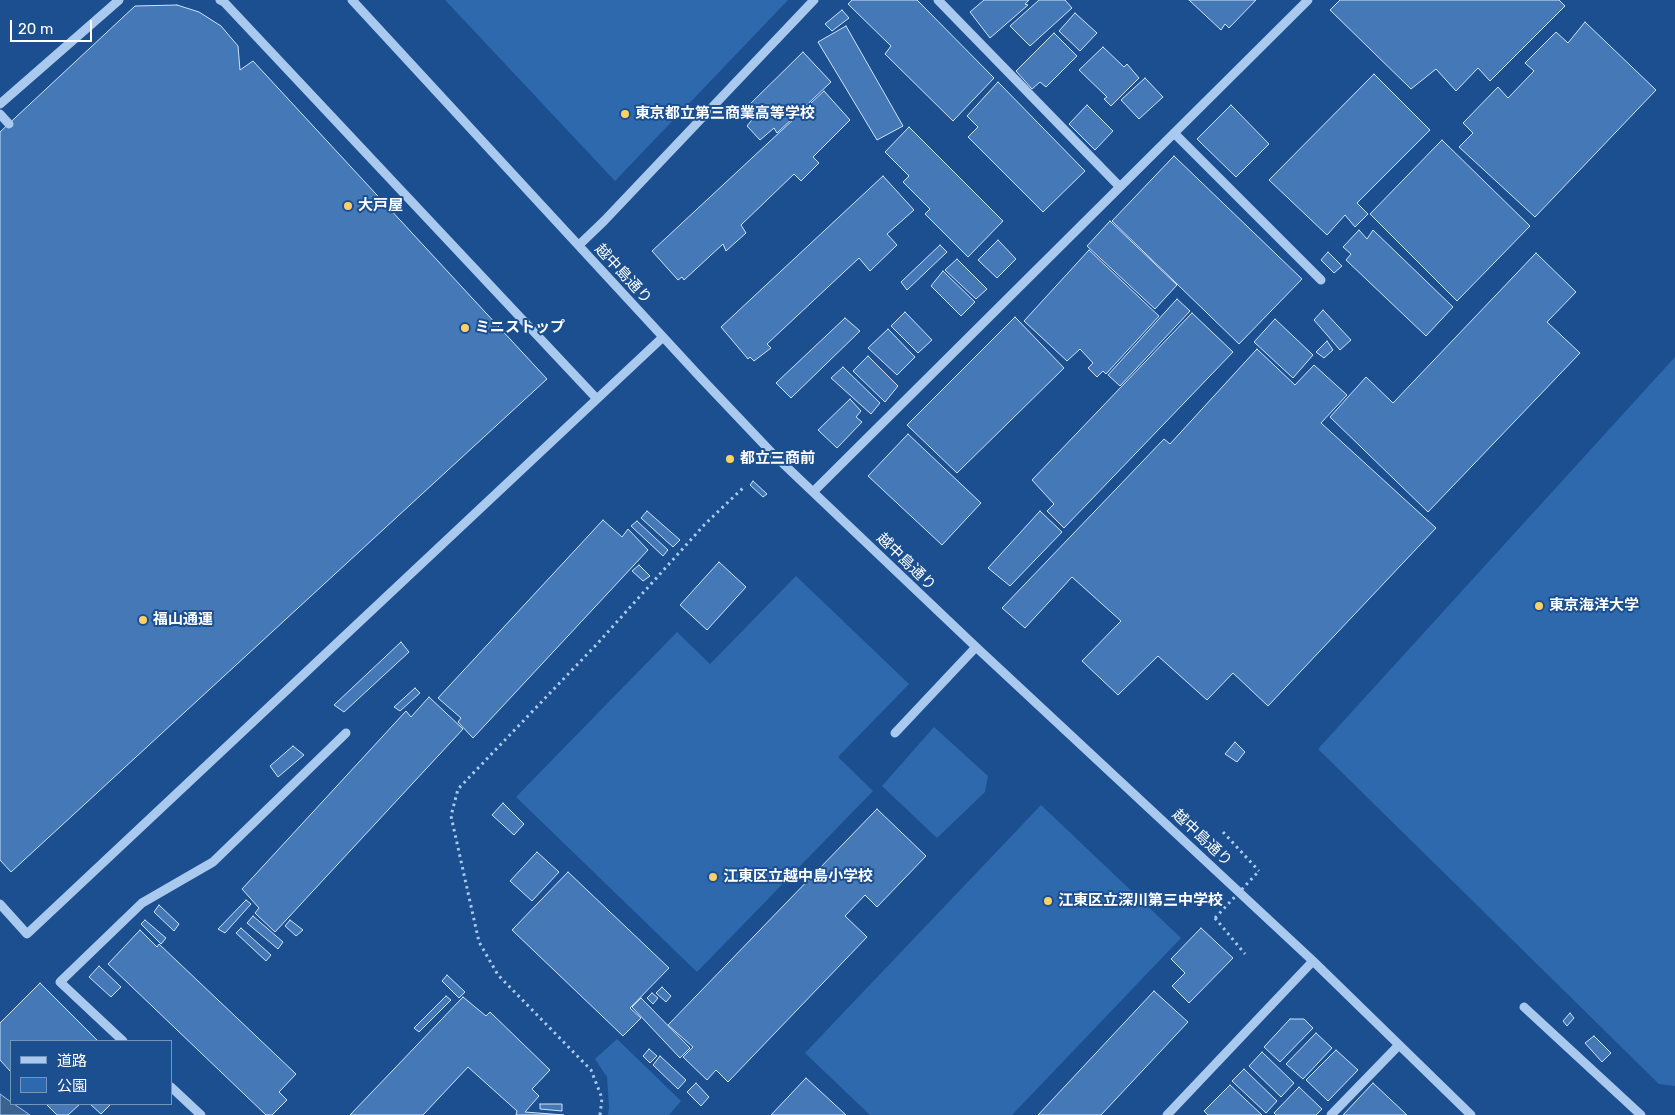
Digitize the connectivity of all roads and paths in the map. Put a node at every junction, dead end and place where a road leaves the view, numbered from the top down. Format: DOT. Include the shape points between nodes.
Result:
graph roads {
  1 [pos="119,0"];
  2 [pos="220,0"];
  3 [pos="352,0"];
  4 [pos="814,0"];
  5 [pos="938,0"];
  6 [pos="1308,0"];
  7 [pos="0,104"];
  8 [pos="0,114"];
  9 [pos="9,124"];
  10 [pos="1174,133"];
  11 [pos="1120,187"];
  12 [pos="578,245"];
  13 [pos="1321,280"];
  14 [pos="663,337"];
  15 [pos="597,399"];
  16 [pos="742,488"];
  17 [pos="813,492"];
  18 [pos="976,647"];
  19 [pos="346,733"];
  20 [pos="895,733"];
  21 [pos="1223,832"];
  22 [pos="0,904"];
  23 [pos="1246,954"];
  24 [pos="1313,961"];
  25 [pos="1524,1007"];
  26 [pos="122,1040"];
  27 [pos="1398,1045"];
  28 [pos="172,1088"];
  29 [pos="1468,1114"];
  30 [pos="201,1115"];
  31 [pos="600,1115"];
  32 [pos="1167,1115"];
  33 [pos="1331,1115"];
  34 [pos="1641,1115"];
  1 -- 7 [label="street"];
  2 -- 15 [label="street"];
  3 -- 12 [label="street, 越中島通り"];
  4 -- 12 [label="street"];
  5 -- 11 [label="street"];
  6 -- 10 [label="street"];
  8 -- 9 [label="street"];
  10 -- 11 [label="street"];
  10 -- 13 [label="street"];
  11 -- 17 [label="street"];
  12 -- 14 [label="street, 越中島通り"];
  14 -- 15 [label="street"];
  14 -- 17 [label="street, 越中島通り"];
  15 -- 22 [label="street" via="27,934"];
  16 -- 31 [label="path" via="458,789 451,816 479,942 498,975 591,1070 602,1098"];
  17 -- 18 [label="street, 越中島通り"];
  18 -- 20 [label="street"];
  18 -- 24 [label="street, 越中島通り"];
  19 -- 26 [label="street" via="213,862 142,904 60,982"];
  21 -- 23 [label="path, bridge" via="1258,871 1215,918"];
  24 -- 27 [label="street, 越中島通り"];
  24 -- 32 [label="street"];
  25 -- 34 [label="street"];
  27 -- 29 [label="street, 越中島通り"];
  27 -- 33 [label="street"];
  28 -- 30 [label="street"];
}
